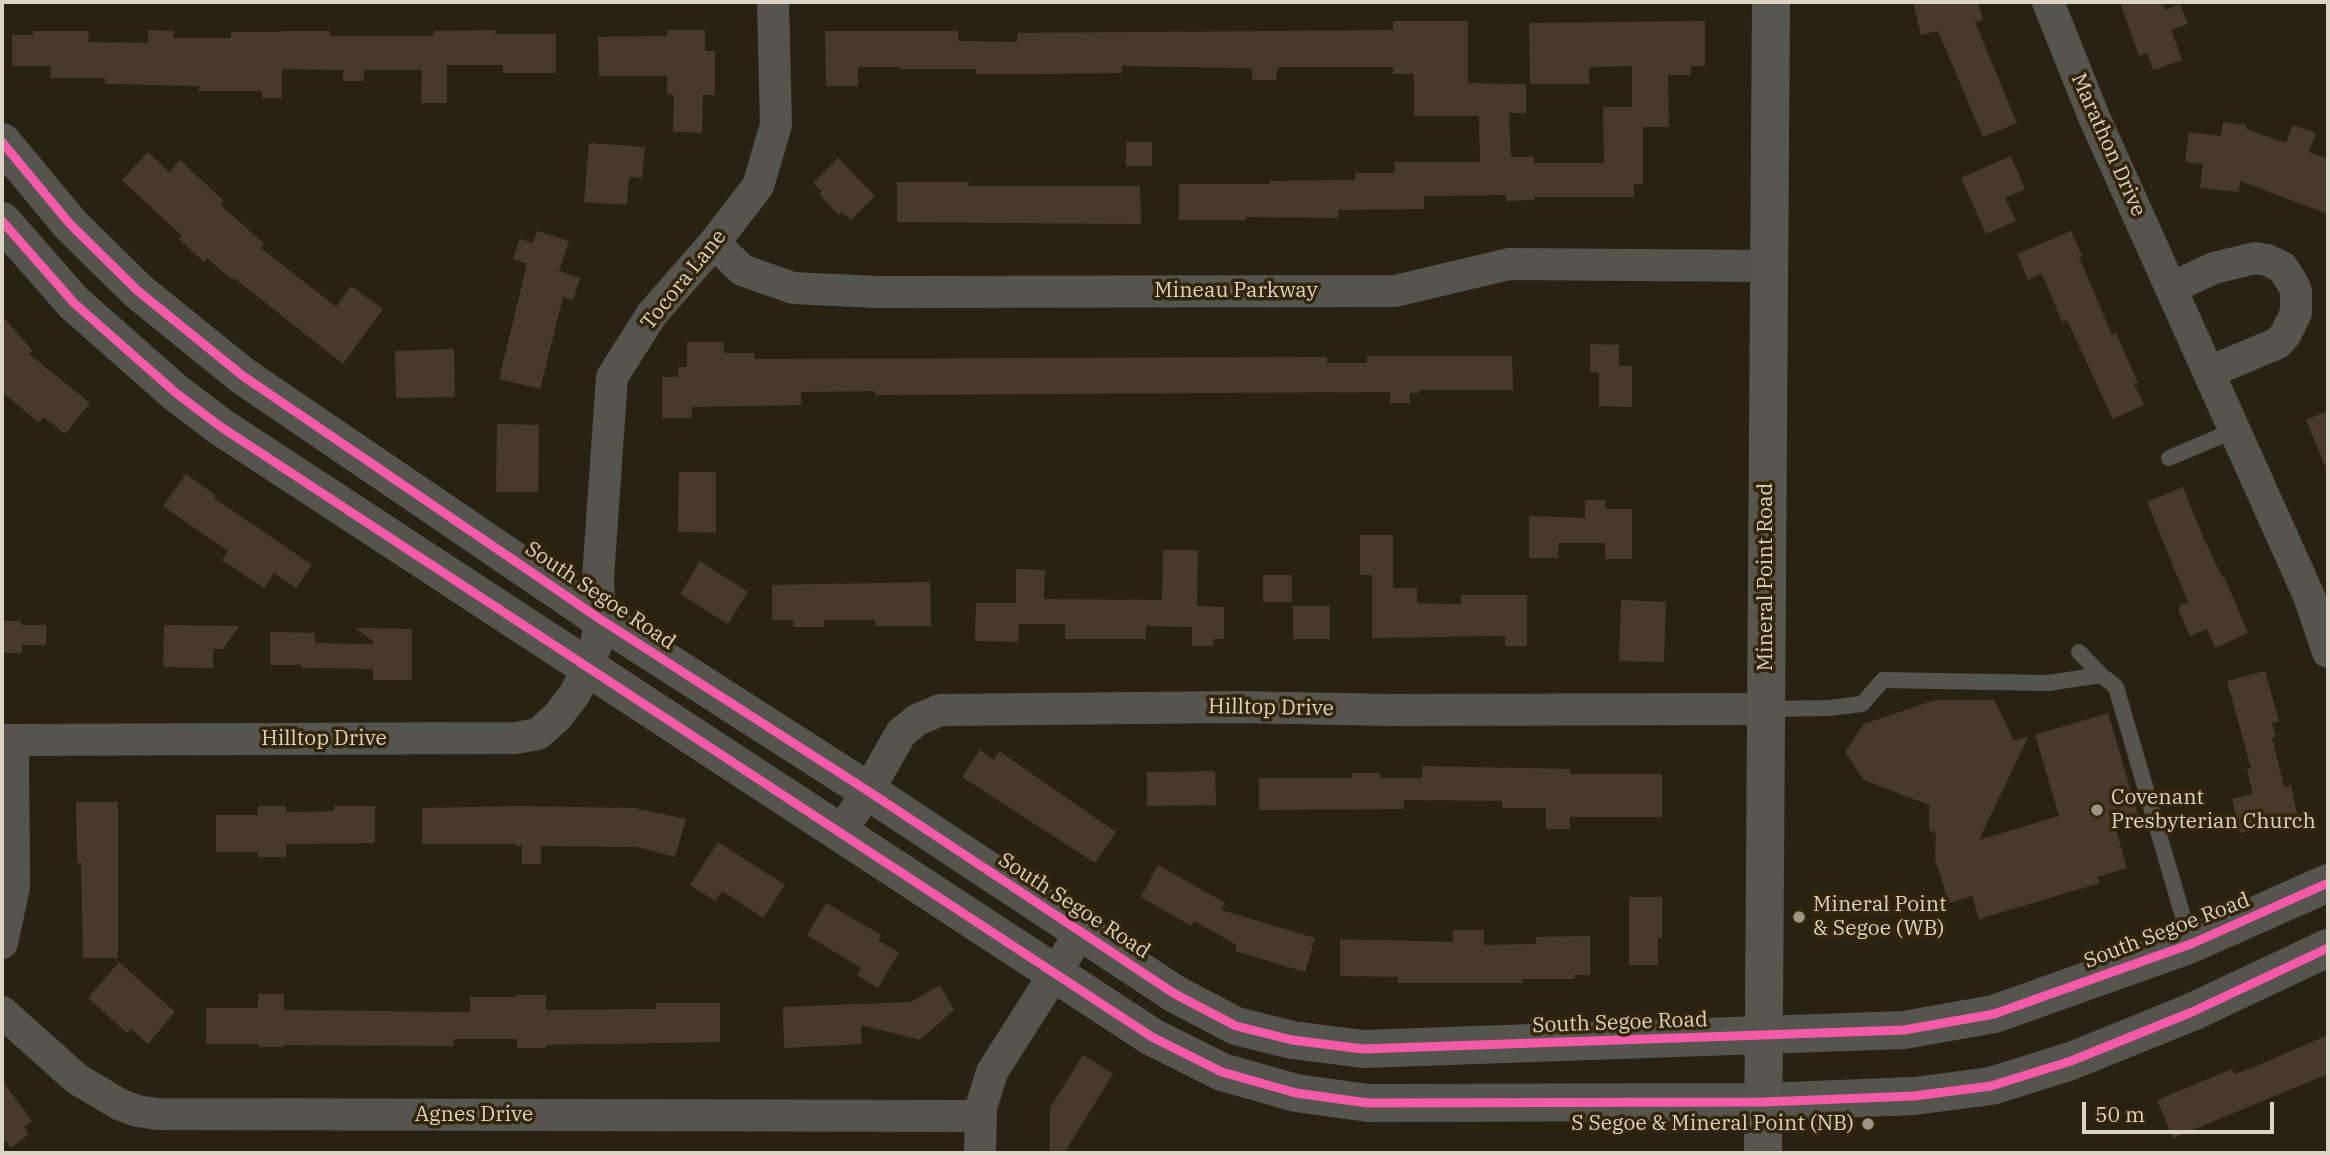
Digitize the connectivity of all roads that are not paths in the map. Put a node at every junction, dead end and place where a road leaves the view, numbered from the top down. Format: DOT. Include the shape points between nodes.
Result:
graph roads {
  1 [pos="773,2"];
  2 [pos="1771,2"];
  3 [pos="2048,2"];
  4 [pos="2,142"];
  5 [pos="2,222"];
  6 [pos="714,243"];
  7 [pos="1768,266"];
  8 [pos="2171,288"];
  9 [pos="2208,372"];
  10 [pos="2235,429"];
  11 [pos="2169,458"];
  12 [pos="595,644"];
  13 [pos="2080,652"];
  14 [pos="2328,652"];
  15 [pos="2101,675"];
  16 [pos="1765,709"];
  17 [pos="8,740"];
  18 [pos="868,791"];
  19 [pos="839,833"];
  20 [pos="2328,883"];
  21 [pos="1082,932"];
  22 [pos="2,943"];
  23 [pos="2191,944"];
  24 [pos="2328,948"];
  25 [pos="1055,973"];
  26 [pos="2,1012"];
  27 [pos="1764,1035"];
  28 [pos="1764,1102"];
  29 [pos="981,1116"];
  30 [pos="981,1153"];
  31 [pos="1763,1153"];
  1 -- 6 [label="street, Tocora Lane" via="776,125 758,186"];
  2 -- 7 [label="main road, Mineral Point Road"];
  3 -- 8 [label="street, Marathon Drive"];
  4 -- 12 [label="street, South Segoe Road" via="70,224 138,291"];
  5 -- 12 [label="street, South Segoe Road" via="74,303 209,418"];
  6 -- 7 [label="street, Mineau Parkway" via="743,270 793,288 877,292 1395,291 1509,264"];
  6 -- 12 [label="street, Tocora Lane" via="652,314 612,377"];
  7 -- 16 [label="main road, Mineral Point Road"];
  8 -- 9 [label="street, Marathon Drive"];
  8 -- 9 [label="street" via="2214,268 2255,258 2282,267 2293,284 2296,313 2286,335 2278,343"];
  9 -- 10 [label="street, Marathon Drive"];
  10 -- 11 [label="lane"];
  10 -- 14 [label="street, Marathon Drive" via="2309,596"];
  12 -- 17 [label="street, Hilltop Drive" via="574,695 557,717 538,734 516,738"];
  12 -- 18 [label="street, South Segoe Road"];
  12 -- 19 [label="street, South Segoe Road"];
  13 -- 15 [label="lane"];
  15 -- 16 [label="lane" via="2048,683 1883,680 1862,704"];
  15 -- 23 [label="lane" via="2116,687"];
  16 -- 18 [label="street, Hilltop Drive" via="940,710 901,733"];
  16 -- 27 [label="main road, Mineral Point Road"];
  17 -- 22 [label="street" via="14,887"];
  18 -- 19 [label="street, Hilltop Drive"];
  18 -- 21 [label="street, South Segoe Road"];
  19 -- 25 [label="street, South Segoe Road"];
  20 -- 23 [label="street, South Segoe Road"];
  21 -- 25 [label="street"];
  21 -- 27 [label="street, South Segoe Road" via="1175,994 1236,1026 1292,1040 1363,1049"];
  23 -- 27 [label="street, South Segoe Road" via="1994,1014 1904,1030"];
  24 -- 28 [label="street, South Segoe Road" via="2192,1012 2071,1061 1991,1086 1914,1096"];
  25 -- 28 [label="street, South Segoe Road" via="1152,1037 1222,1072 1296,1093 1368,1103"];
  25 -- 29 [label="street" via="992,1072"];
  26 -- 29 [label="street, Agnes Drive" via="77,1079 119,1104 158,1114"];
  27 -- 28 [label="main road, Mineral Point Road"];
  28 -- 31 [label="main road, Mineral Point Road"];
  29 -- 30 [label="street"];
}
